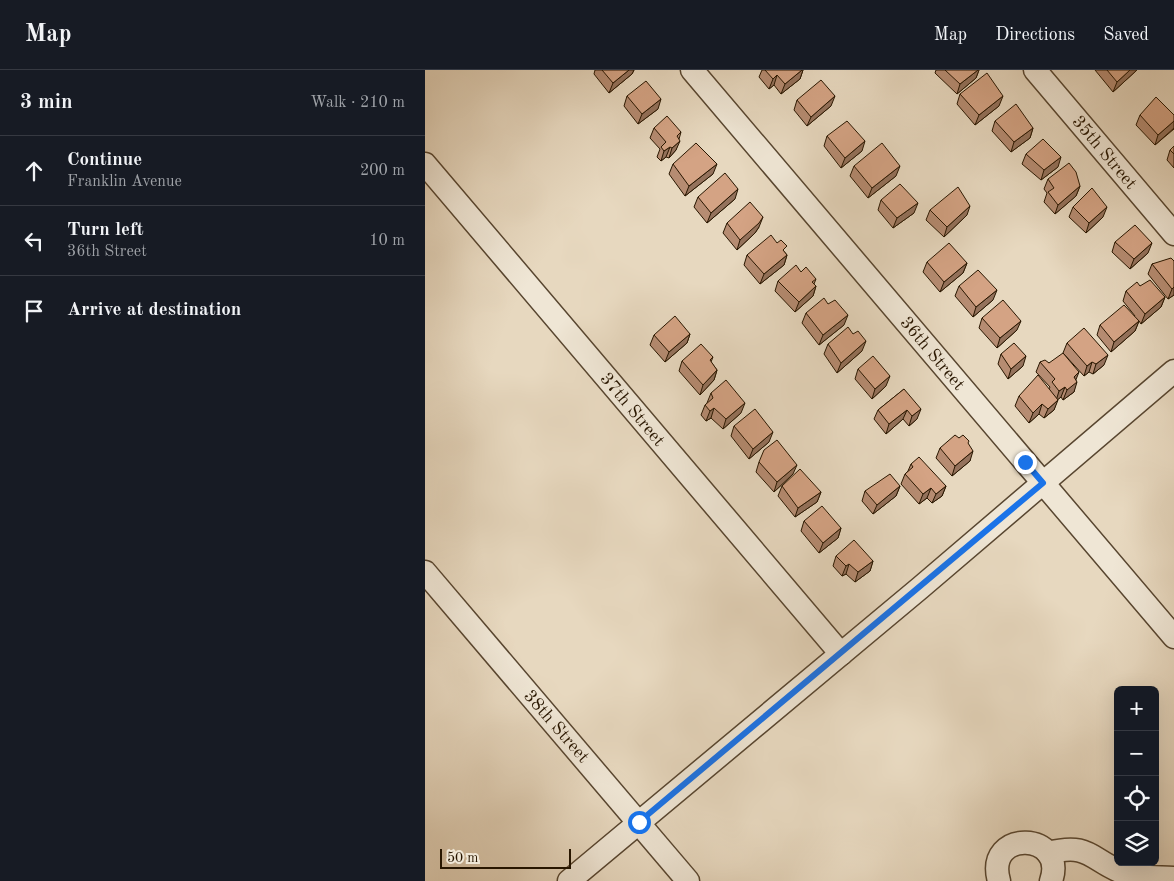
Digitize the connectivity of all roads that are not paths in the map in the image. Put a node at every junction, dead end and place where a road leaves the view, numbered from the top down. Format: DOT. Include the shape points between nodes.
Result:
graph roads {
  1 [pos="692,70"];
  2 [pos="1035,70"];
  3 [pos="425,164"];
  4 [pos="1174,234"];
  5 [pos="1174,371"];
  6 [pos="1043,483"];
  7 [pos="425,572"];
  8 [pos="1174,637"];
  9 [pos="841,654"];
  10 [pos="639,822"];
  11 [pos="1048,853"];
  12 [pos="1174,878"];
  13 [pos="569,881"];
  14 [pos="688,881"];
  15 [pos="999,881"];
  16 [pos="1051,881"];
  1 -- 6 [label="street, 36th Street"];
  2 -- 4 [label="street, 35th Street"];
  3 -- 9 [label="street, 37th Street"];
  5 -- 6 [label="street"];
  6 -- 8 [label="street, 36th Street"];
  6 -- 9 [label="street"];
  7 -- 10 [label="street, 38th Street"];
  9 -- 10 [label="street"];
  10 -- 13 [label="street"];
  10 -- 14 [label="street, 38th Street"];
  11 -- 12 [label="street" via="1069,848 1091,854 1134,876"];
  11 -- 15 [label="street" via="1031,842 1017,842 1000,856 996,869"];
  11 -- 16 [label="street" via="1053,862"];
}
